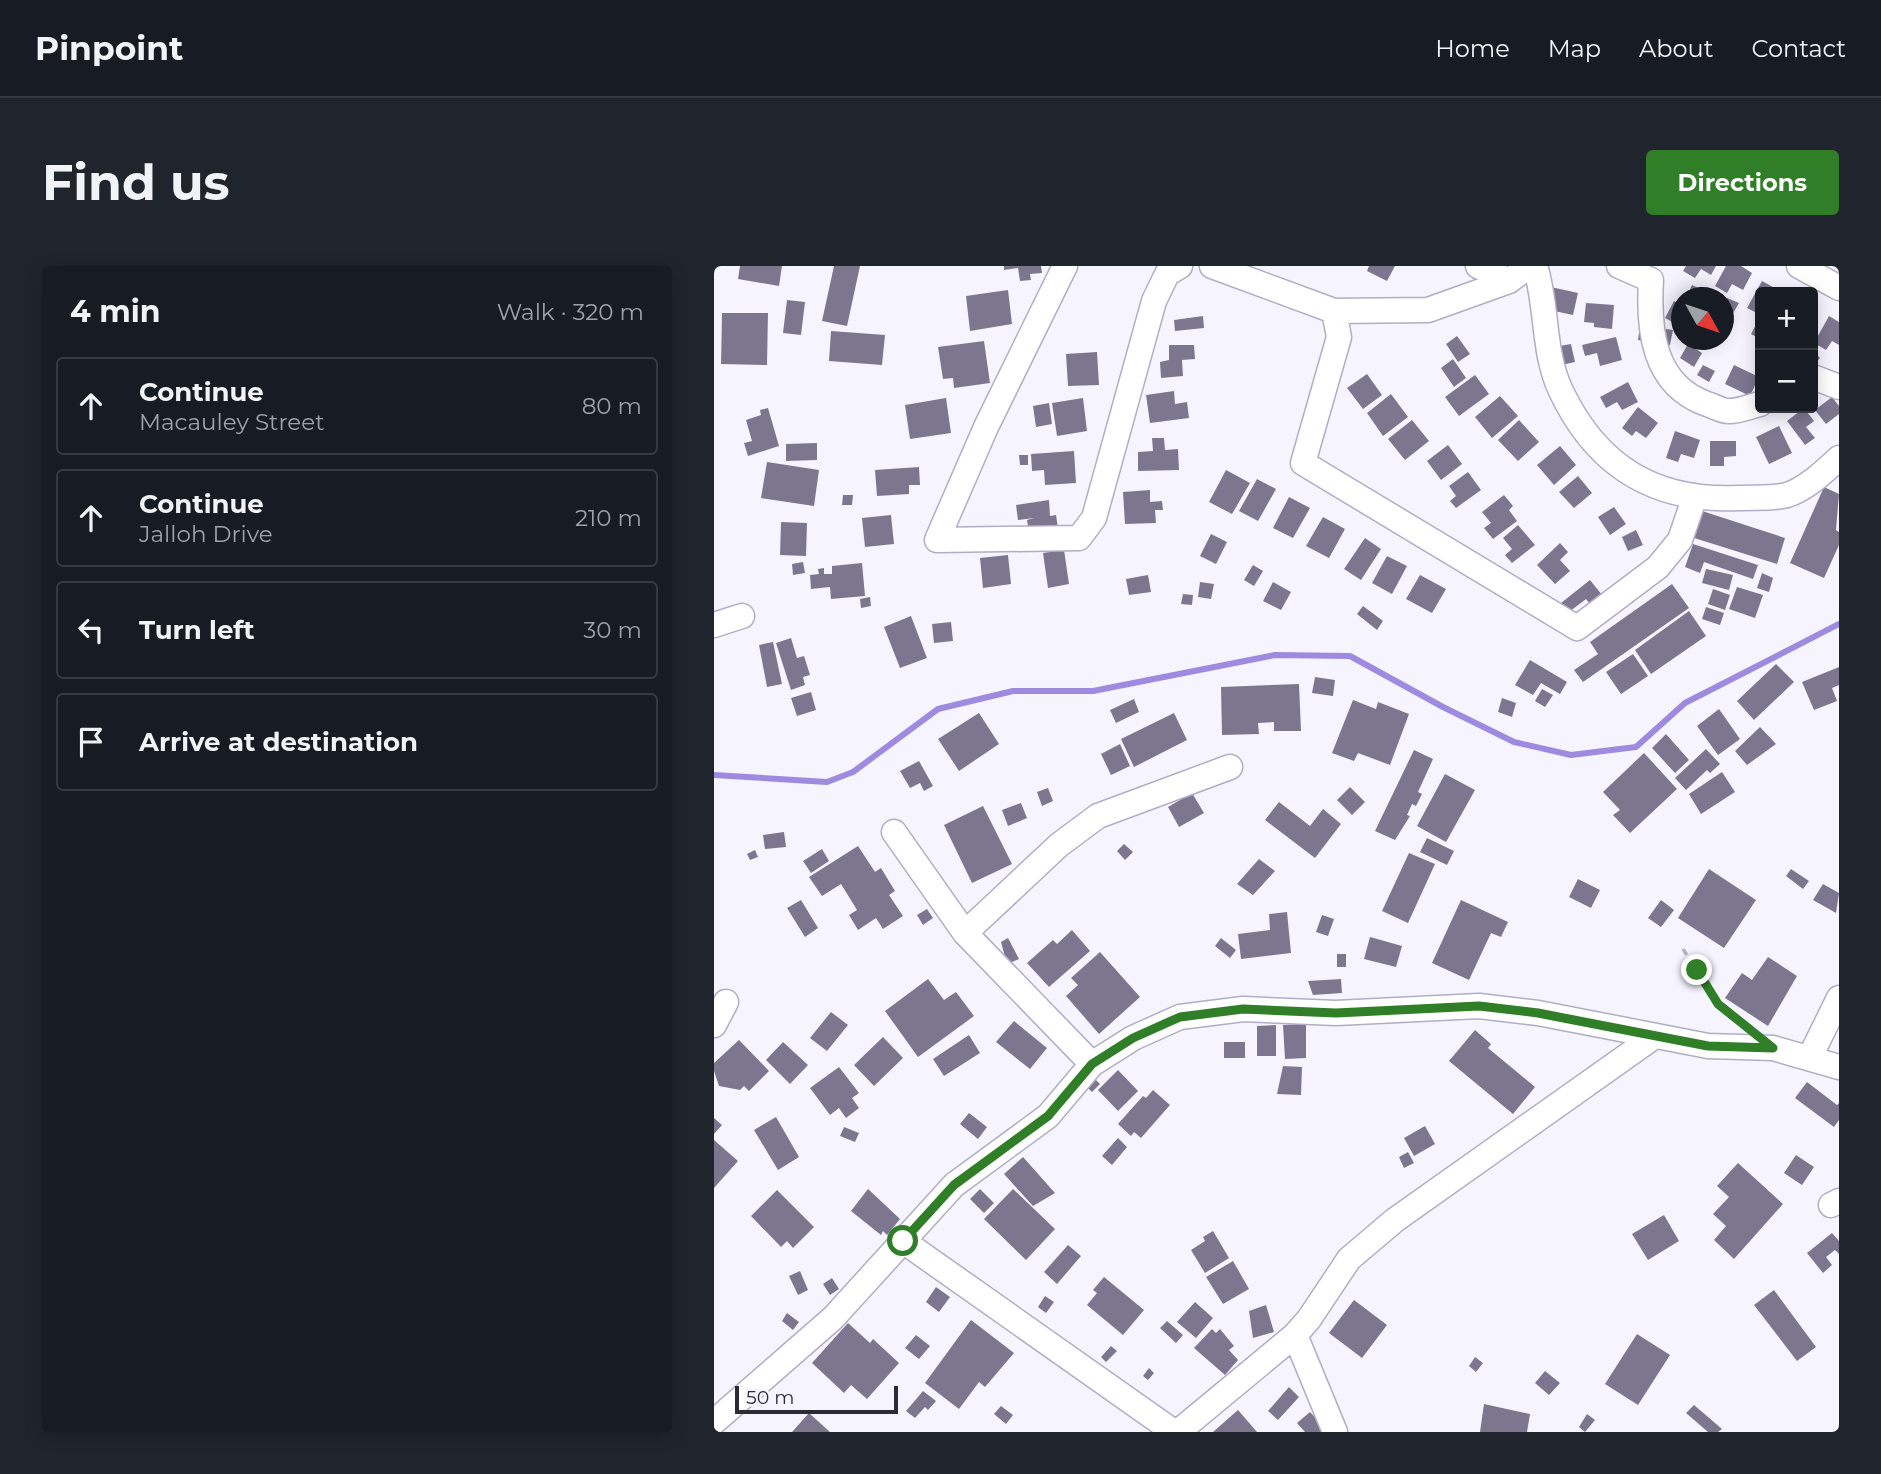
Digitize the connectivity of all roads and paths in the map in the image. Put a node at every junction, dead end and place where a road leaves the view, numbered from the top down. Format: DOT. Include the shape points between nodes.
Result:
graph roads {
  1 [pos="1065,266"];
  2 [pos="1180,266"];
  3 [pos="1212,266"];
  4 [pos="1479,266"];
  5 [pos="1529,266"];
  6 [pos="1535,266"];
  7 [pos="1619,266"];
  8 [pos="1799,266"];
  9 [pos="1508,281"];
  10 [pos="1839,288"];
  11 [pos="1334,311"];
  12 [pos="1818,379"];
  13 [pos="1839,387"];
  14 [pos="1755,405"];
  15 [pos="1839,458"];
  16 [pos="1695,496"];
  17 [pos="742,616"];
  18 [pos="714,625"];
  19 [pos="1230,767"];
  20 [pos="894,832"];
  21 [pos="965,933"];
  22 [pos="1683,949"];
  23 [pos="1839,998"];
  24 [pos="726,1002"];
  25 [pos="714,1025"];
  26 [pos="1655,1036"];
  27 [pos="1773,1048"];
  28 [pos="1810,1057"];
  29 [pos="1092,1064"];
  30 [pos="1839,1067"];
  31 [pos="903,1241"];
  32 [pos="1295,1335"];
  33 [pos="714,1422"];
  34 [pos="1176,1432"];
  35 [pos="1335,1432"];
  1 -- 2 [label="street" via="937,540 1079,538 1094,518 1154,301 1167,274"];
  3 -- 11 [label="street"];
  4 -- 9 [label="street"];
  5 -- 9 [label="street"];
  6 -- 16 [label="street" via="1542,289 1545,334 1560,389 1589,439 1632,475 1663,491"];
  7 -- 14 [label="street" via="1651,280 1652,336 1659,360 1676,386 1729,411"];
  8 -- 10 [label="street"];
  9 -- 11 [label="street" via="1429,310"];
  11 -- 16 [label="street" via="1339,337 1303,463 1577,628 1658,567 1680,540"];
  12 -- 13 [label="street"];
  15 -- 16 [label="street" via="1823,474 1787,495"];
  17 -- 18 [label="street"];
  19 -- 21 [label="street" via="1098,816 1059,845"];
  20 -- 21 [label="street"];
  21 -- 29 [label="street"];
  22 -- 27 [label="path" via="1718,1004"];
  23 -- 28 [label="street"];
  24 -- 25 [label="street"];
  26 -- 27 [label="street" via="1708,1046"];
  26 -- 29 [label="street" via="1479,1006 1336,1013 1243,1009 1180,1017 1133,1038"];
  26 -- 32 [label="street" via="1395,1220 1349,1259"];
  27 -- 28 [label="street"];
  28 -- 30 [label="street"];
  29 -- 31 [label="street" via="1048,1116 954,1185"];
  31 -- 33 [label="street" via="833,1318"];
  31 -- 34 [label="street"];
  32 -- 34 [label="street"];
  32 -- 35 [label="street"];
}
